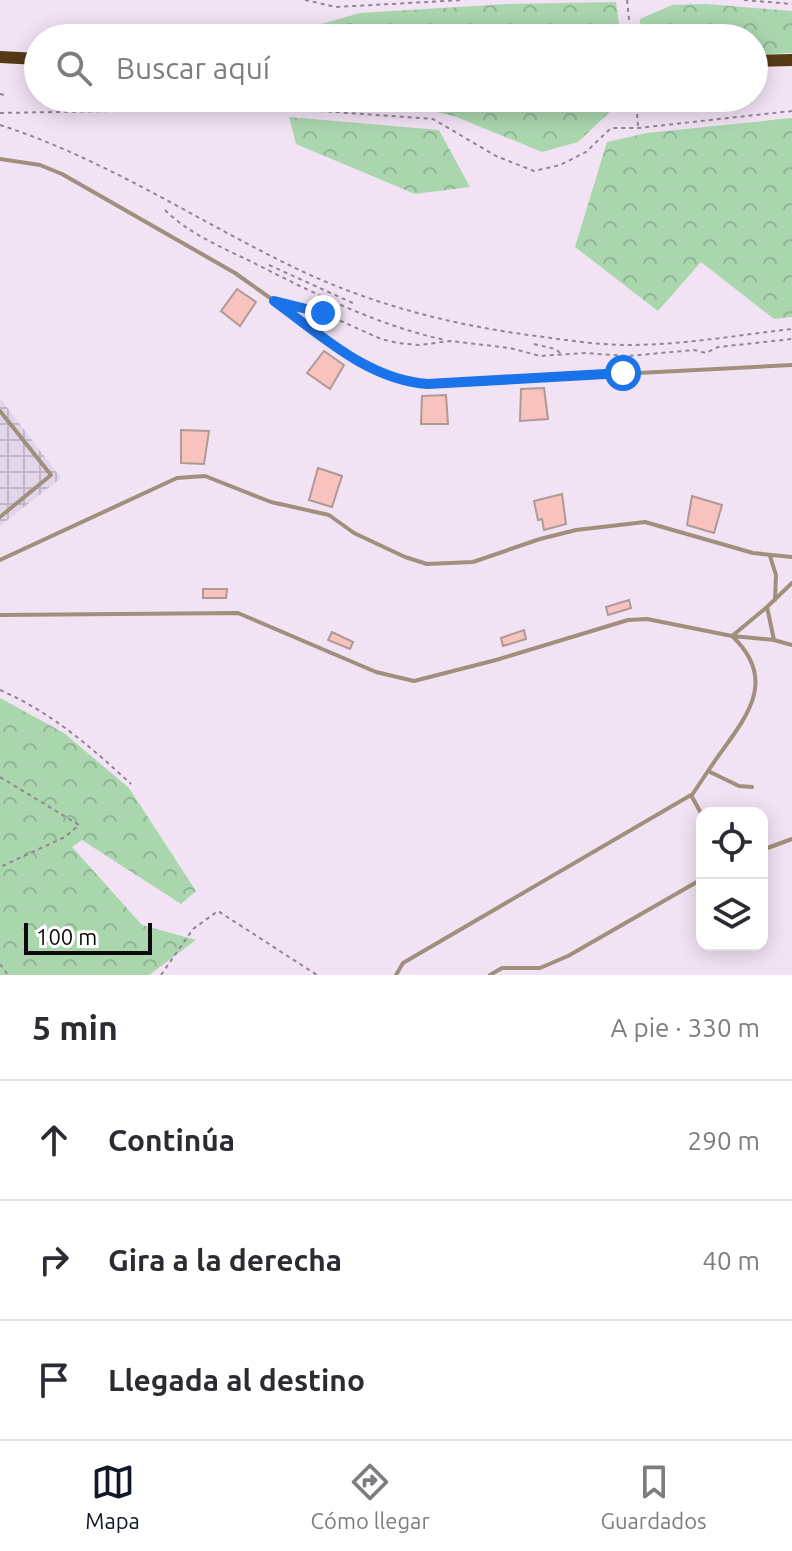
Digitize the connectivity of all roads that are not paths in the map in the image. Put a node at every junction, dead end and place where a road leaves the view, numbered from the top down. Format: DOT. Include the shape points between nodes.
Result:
graph roads {
  1 [pos="0,57"];
  2 [pos="24,58"];
  3 [pos="792,60"];
  4 [pos="768,61"];
  5 [pos="0,159"];
  6 [pos="792,365"];
  7 [pos="0,411"];
  8 [pos="0,517"];
  9 [pos="770,556"];
  10 [pos="792,557"];
  11 [pos="0,560"];
  12 [pos="792,583"];
  13 [pos="775,600"];
  14 [pos="767,607"];
  15 [pos="0,615"];
  16 [pos="732,636"];
  17 [pos="774,640"];
  18 [pos="792,645"];
  19 [pos="708,771"];
  20 [pos="752,787"];
  21 [pos="691,795"];
  22 [pos="698,807"];
  23 [pos="792,839"];
  24 [pos="768,848"];
  25 [pos="696,882"];
  26 [pos="396,975"];
  27 [pos="490,975"];
  1 -- 2 [label="highway"];
  3 -- 4 [label="highway"];
  5 -- 6 [label="lane" via="62,174 235,273 372,370 404,382"];
  7 -- 8 [label="lane" via="51,475"];
  9 -- 10 [label="lane"];
  9 -- 11 [label="lane" via="645,522 576,530 473,562 427,564 373,543 329,515 271,502 205,476 177,478"];
  9 -- 13 [label="lane"];
  12 -- 13 [label="lane"];
  13 -- 14 [label="lane"];
  14 -- 16 [label="lane"];
  14 -- 17 [label="lane"];
  15 -- 16 [label="lane" via="238,613 376,672 414,681 628,620"];
  16 -- 17 [label="lane"];
  16 -- 19 [label="lane" via="755,667 757,687 753,704"];
  17 -- 18 [label="lane"];
  19 -- 20 [label="lane"];
  19 -- 21 [label="lane"];
  21 -- 22 [label="lane"];
  21 -- 26 [label="lane" via="403,963"];
  23 -- 24 [label="lane"];
  25 -- 27 [label="lane" via="554,962 540,968 502,968"];
}
